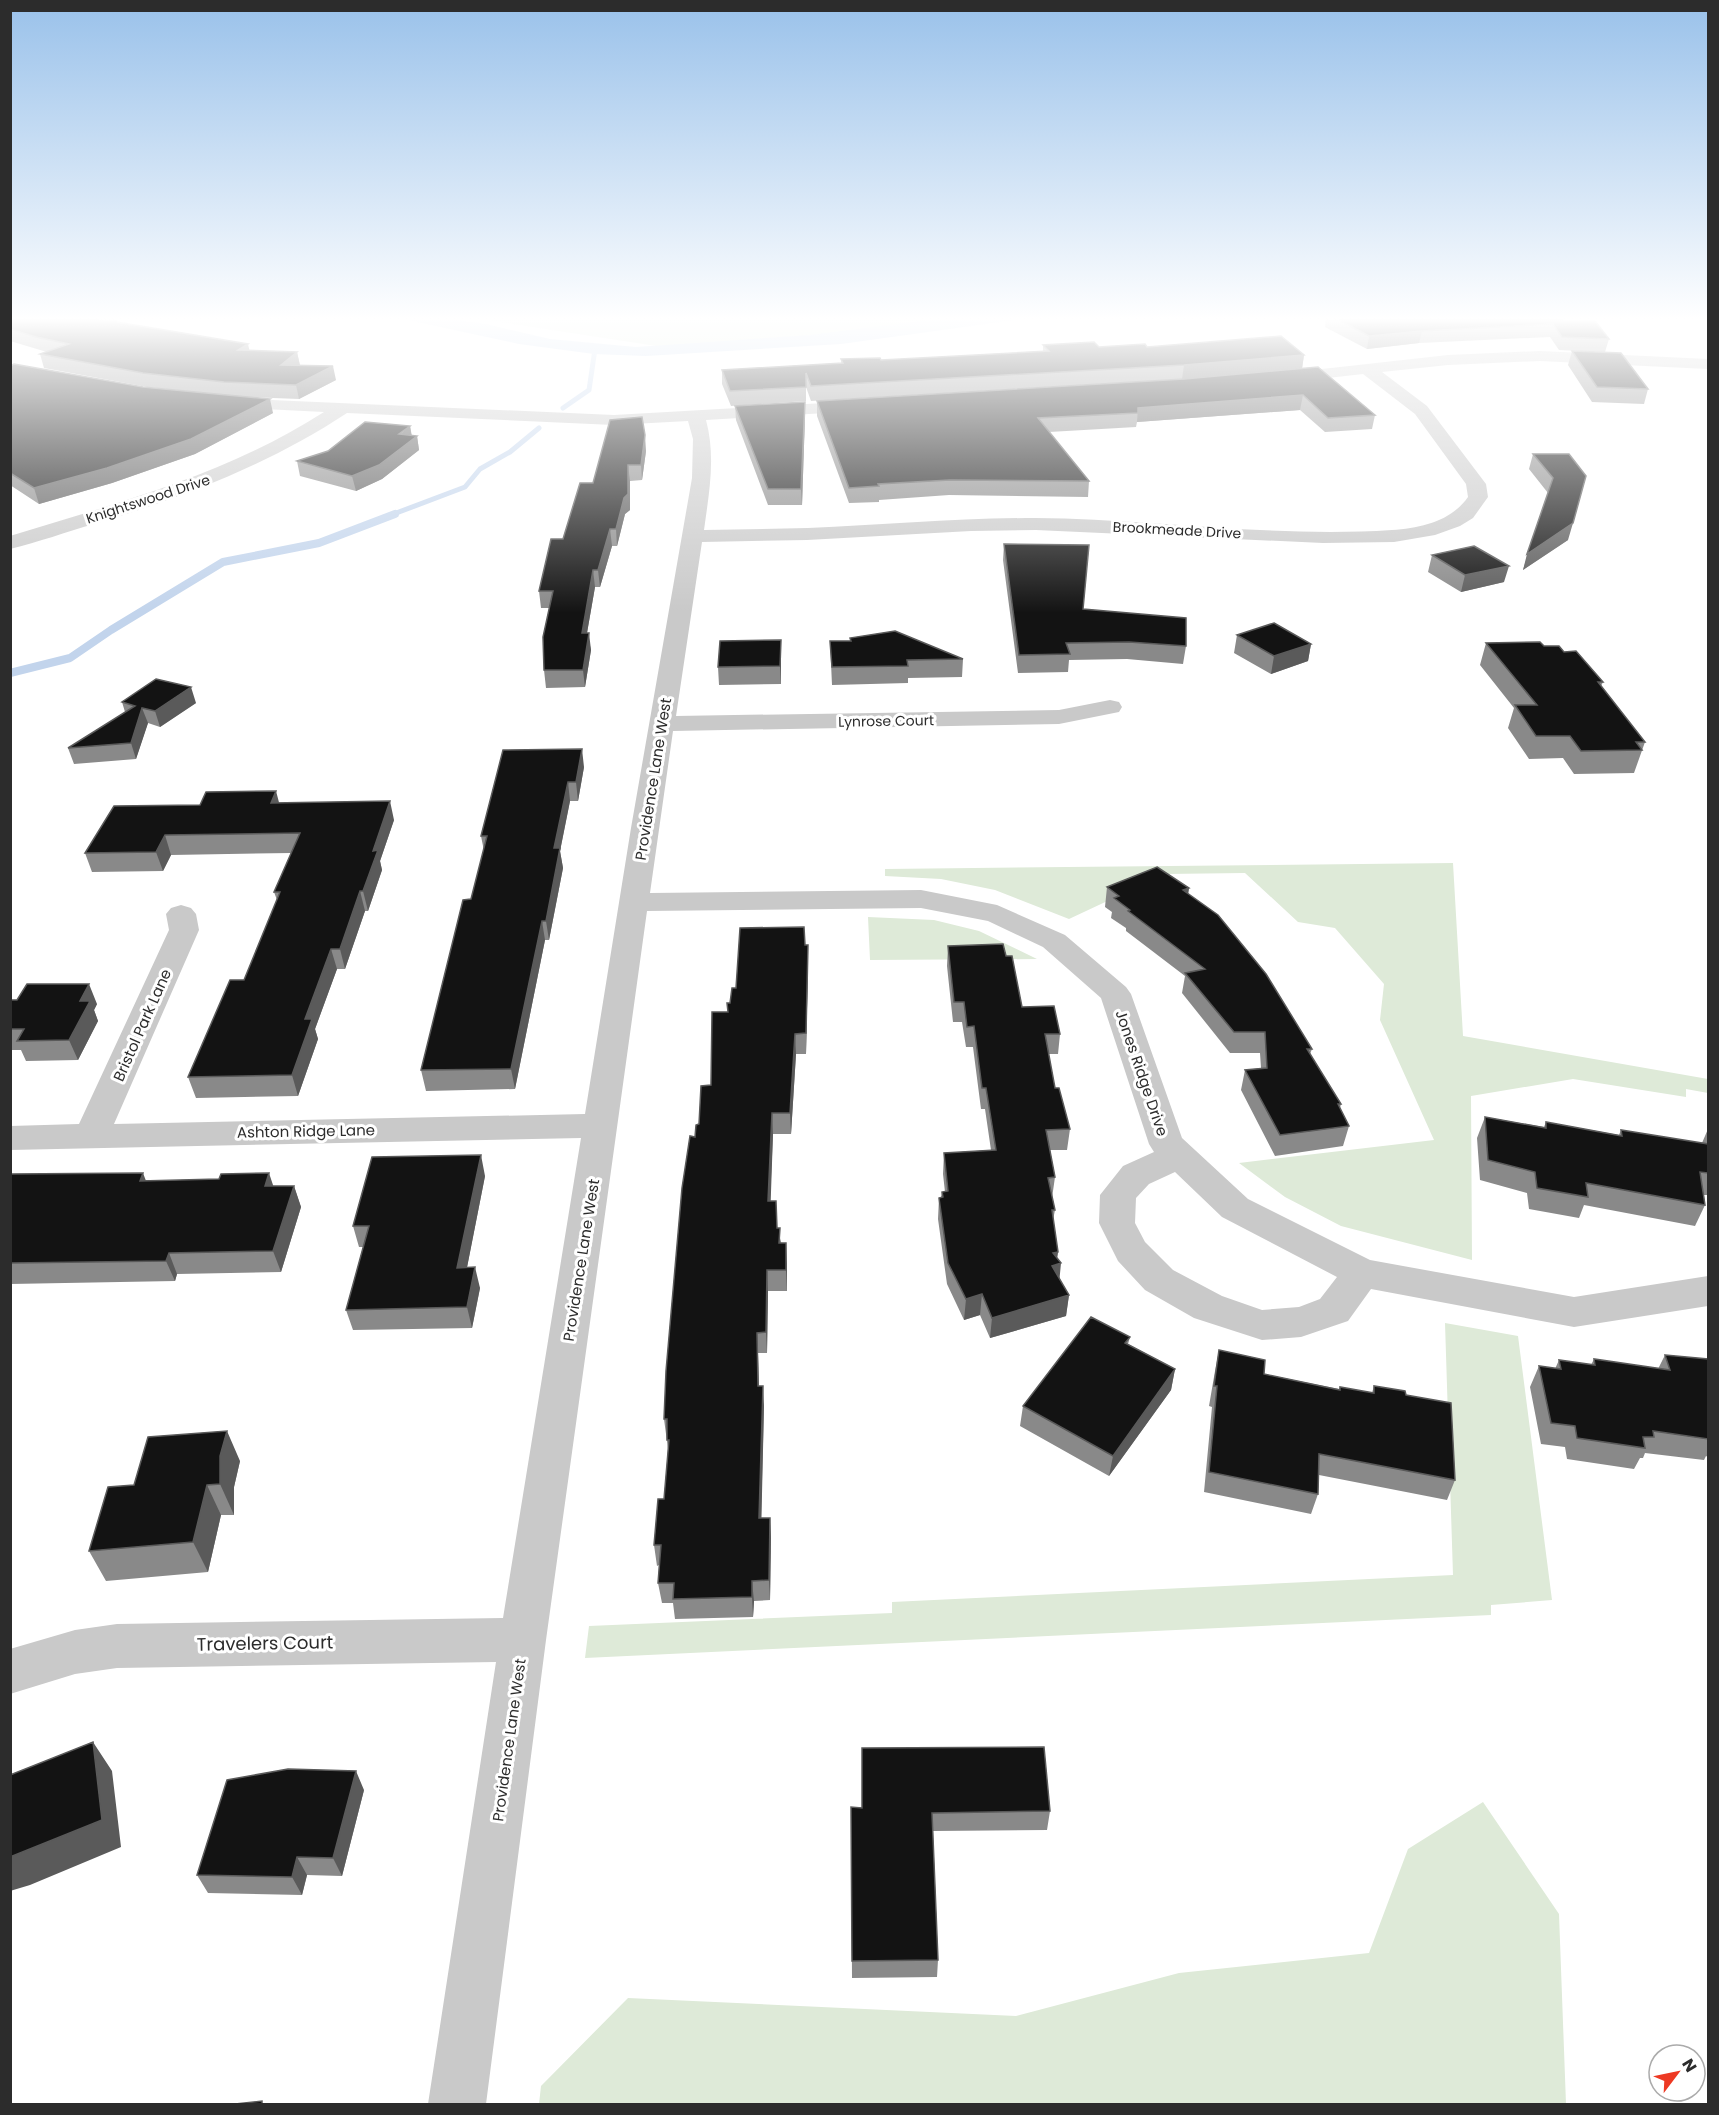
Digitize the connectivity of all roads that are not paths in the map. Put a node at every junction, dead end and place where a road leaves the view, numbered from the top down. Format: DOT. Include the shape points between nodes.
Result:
graph roads {
  1 [pos="332,416"];
  2 [pos="493,416"];
  3 [pos="696,416"];
  4 [pos="701,416"];
  5 [pos="1424,416"];
  6 [pos="10,526"];
  7 [pos="691,536"];
  8 [pos="20,540"];
  9 [pos="1110,707"];
  10 [pos="662,724"];
  11 [pos="635,902"];
  12 [pos="181,914"];
  13 [pos="601,1126"];
  14 [pos="92,1135"];
  15 [pos="10,1138"];
  16 [pos="1179,1155"];
  17 [pos="1362,1273"];
  18 [pos="1708,1291"];
  19 [pos="523,1640"];
  20 [pos="10,1672"];
  21 [pos="457,2104"];
  1 -- 8 [label="street, Knightswood Drive" via="291,443 228,471"];
  2 -- 3 [label="street" via="614,420"];
  3 -- 4 [label="street"];
  3 -- 7 [label="street, Providence Lane West" via="702,438 702,478"];
  5 -- 7 [label="street, Brookmeade Drive" via="1476,484 1478,497 1475,506 1453,522 1418,533 1362,538 1036,524"];
  6 -- 8 [label="street"];
  7 -- 10 [label="street, Providence Lane West"];
  9 -- 10 [label="street, Lynrose Court" via="1059,717"];
  10 -- 11 [label="street, Providence Lane West"];
  11 -- 13 [label="street, Providence Lane West"];
  11 -- 16 [label="street, Jones Ridge Drive" via="921,898 997,914 1054,940 1115,994 1167,1144"];
  12 -- 14 [label="street, Bristol Park Lane" via="184,930"];
  13 -- 14 [label="street, Ashton Ridge Lane"];
  13 -- 19 [label="street, Providence Lane West"];
  14 -- 15 [label="street, Ashton Ridge Lane"];
  16 -- 17 [label="street, Jones Ridge Drive" via="1235,1208"];
  16 -- 17 [label="street" via="1136,1174 1118,1195 1117,1223 1131,1251 1159,1280 1208,1307 1262,1325 1301,1322 1334,1310"];
  17 -- 18 [label="street, Jones Ridge Drive" via="1574,1312"];
  19 -- 20 [label="street, Travelers Court" via="117,1646 75,1652"];
  19 -- 21 [label="street, Providence Lane West"];
}
